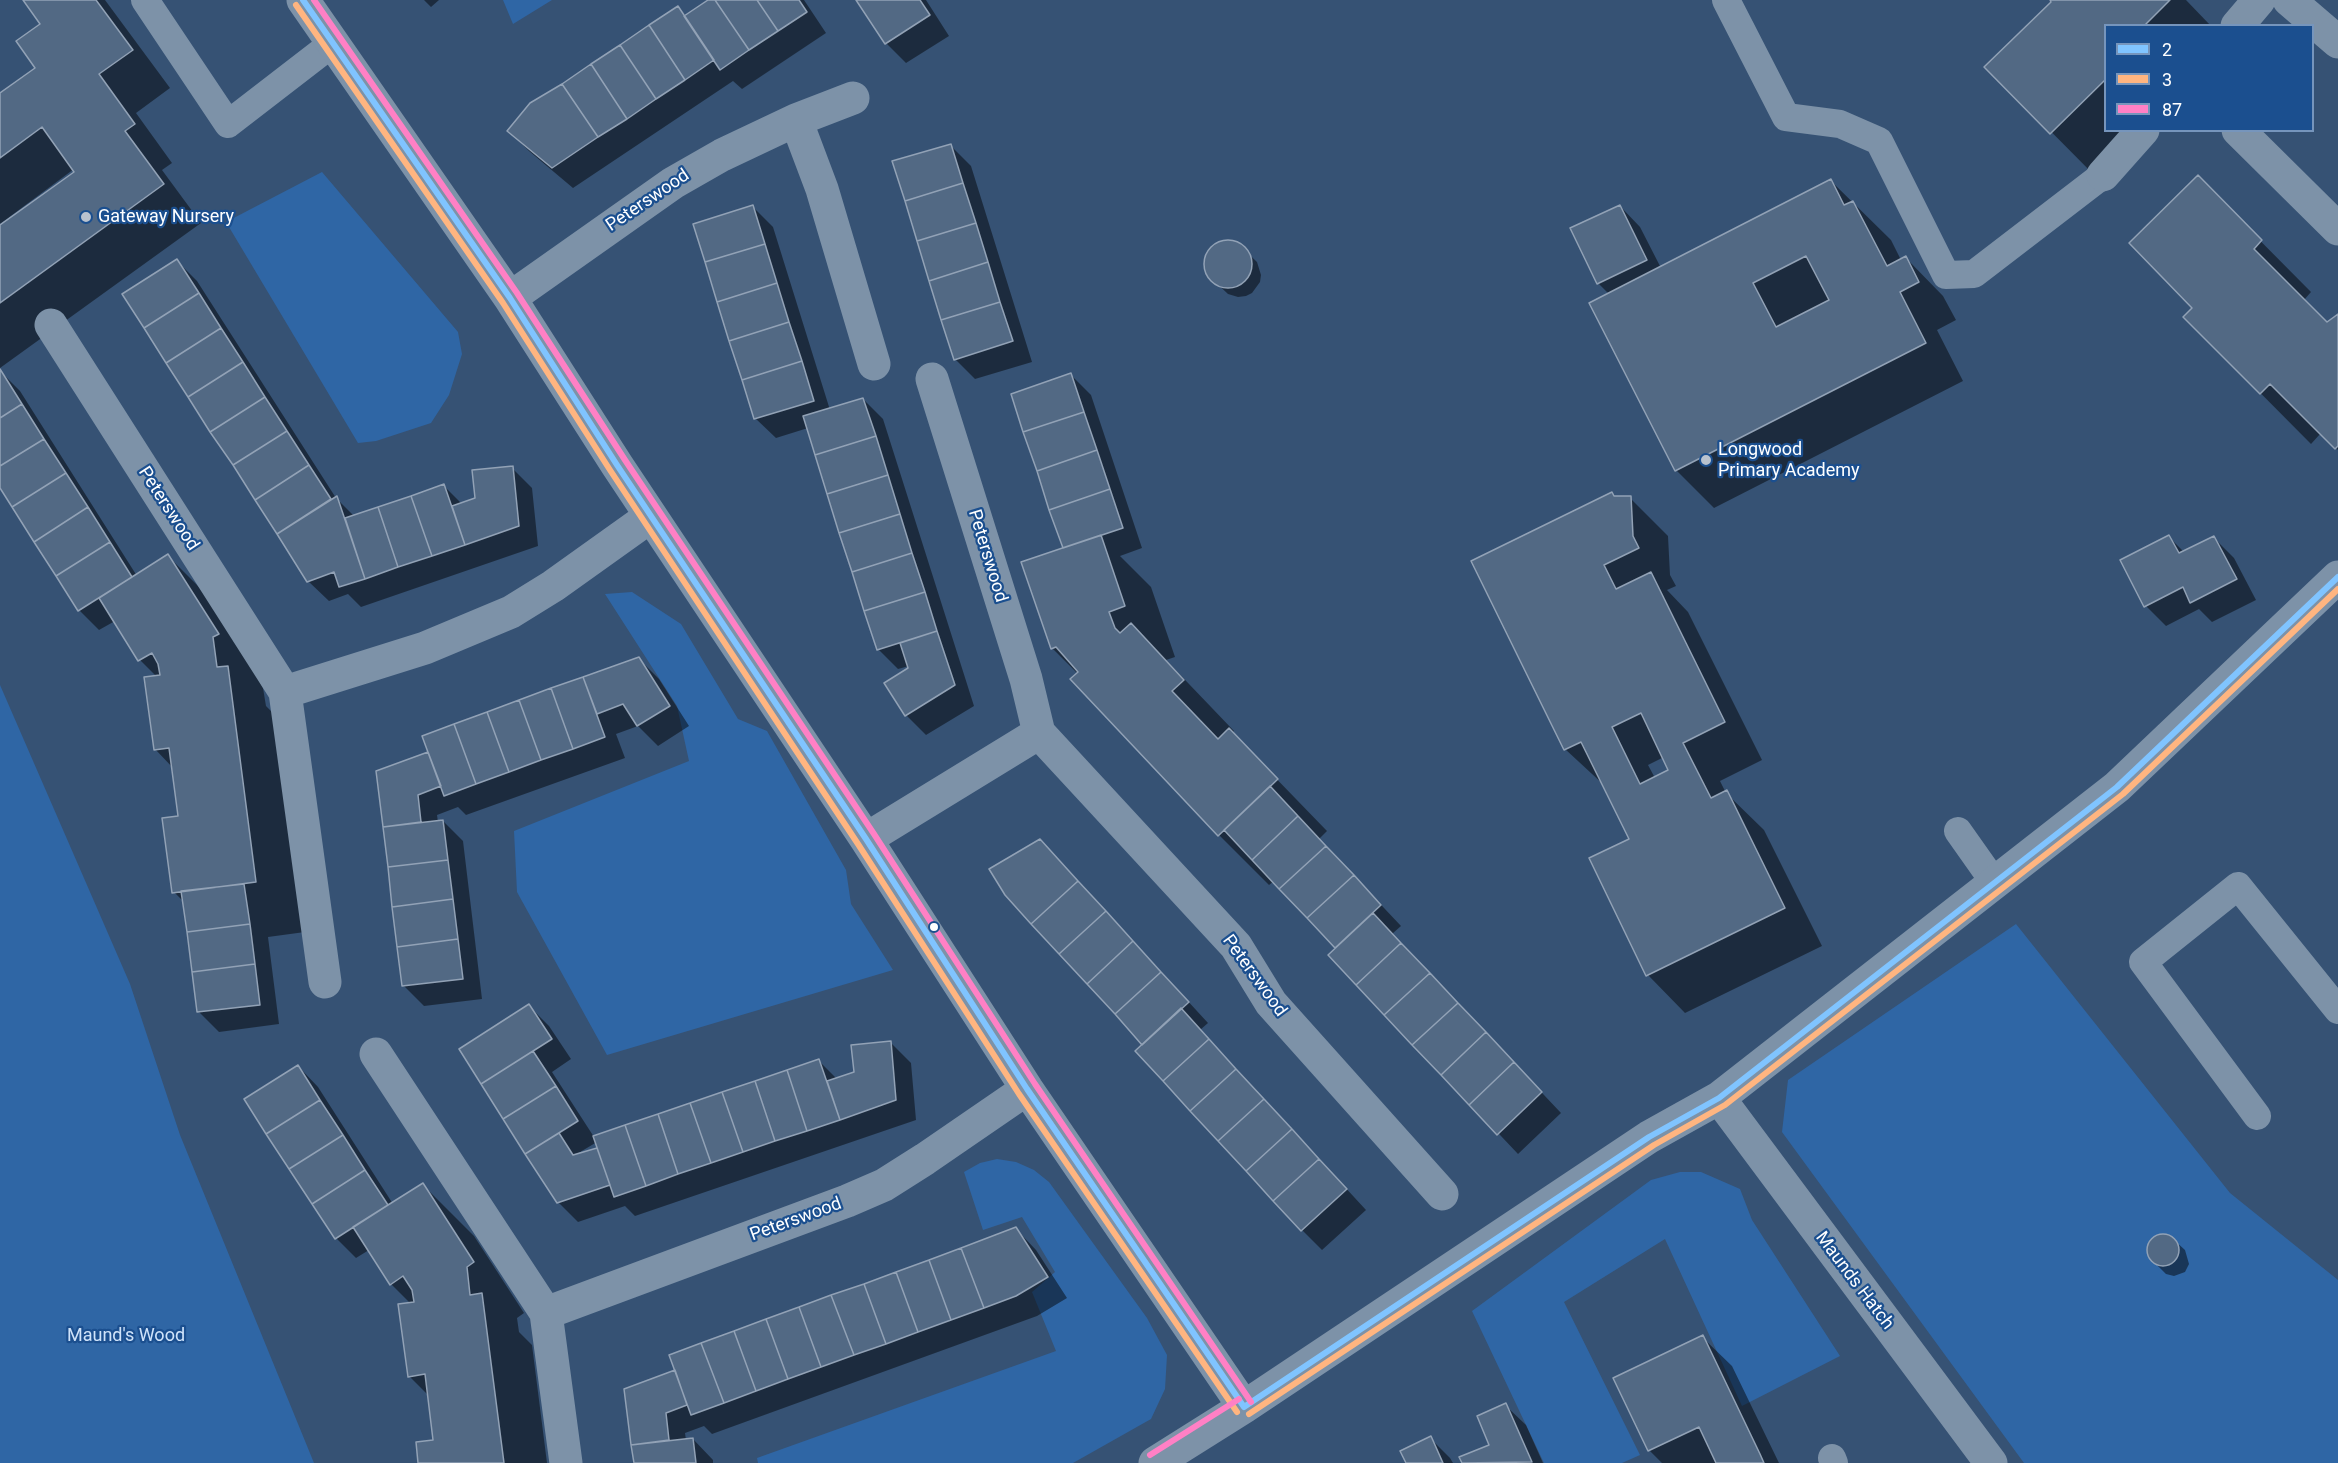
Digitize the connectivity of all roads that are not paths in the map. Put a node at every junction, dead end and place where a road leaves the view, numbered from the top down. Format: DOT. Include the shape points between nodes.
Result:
graph roads {
  1 [pos="145,0"];
  2 [pos="303,0"];
  3 [pos="1726,0"];
  4 [pos="2259,0"];
  5 [pos="2289,0"];
  6 [pos="2238,24"];
  7 [pos="2338,42"];
  8 [pos="333,44"];
  9 [pos="853,98"];
  10 [pos="796,120"];
  11 [pos="2141,132"];
  12 [pos="2240,132"];
  13 [pos="2103,175"];
  14 [pos="2338,229"];
  15 [pos="510,298"];
  16 [pos="51,325"];
  17 [pos="874,364"];
  18 [pos="932,379"];
  19 [pos="651,516"];
  20 [pos="2338,577"];
  21 [pos="285,692"];
  22 [pos="1039,733"];
  23 [pos="1958,831"];
  24 [pos="866,839"];
  25 [pos="1994,882"];
  26 [pos="325,982"];
  27 [pos="2338,1010"];
  28 [pos="376,1054"];
  29 [pos="1027,1089"];
  30 [pos="1719,1098"];
  31 [pos="2257,1116"];
  32 [pos="1442,1194"];
  33 [pos="546,1313"];
  34 [pos="1244,1407"];
  35 [pos="566,1463"];
  36 [pos="1155,1463"];
  37 [pos="1991,1463"];
  1 -- 8 [label="lane" via="228,124"];
  2 -- 8 [label="street"];
  3 -- 13 [label="lane" via="1786,117 1840,124 1879,141 1946,275 1974,274"];
  4 -- 6 [label="street"];
  5 -- 7 [label="street"];
  8 -- 15 [label="street"];
  9 -- 10 [label="street, Peterswood"];
  10 -- 15 [label="street, Peterswood" via="673,183"];
  10 -- 17 [label="street" via="822,189"];
  11 -- 13 [label="street"];
  12 -- 14 [label="street"];
  15 -- 19 [label="street"];
  16 -- 21 [label="street, Peterswood"];
  18 -- 22 [label="street, Peterswood" via="1026,679"];
  19 -- 21 [label="street" via="511,612 425,648"];
  19 -- 24 [label="street"];
  20 -- 25 [label="street" via="2117,787"];
  21 -- 26 [label="street, Peterswood"];
  22 -- 24 [label="street"];
  22 -- 32 [label="street, Peterswood" via="1236,946 1271,1003"];
  23 -- 25 [label="lane"];
  24 -- 29 [label="street"];
  25 -- 30 [label="street"];
  27 -- 31 [label="lane" via="2238,886 2143,962"];
  28 -- 33 [label="street"];
  29 -- 33 [label="street, Peterswood" via="925,1160 874,1189"];
  29 -- 34 [label="street"];
  30 -- 34 [label="street" via="1649,1137"];
  30 -- 37 [label="street, Maunds Hatch"];
  33 -- 35 [label="street"];
  34 -- 36 [label="street"];
}
